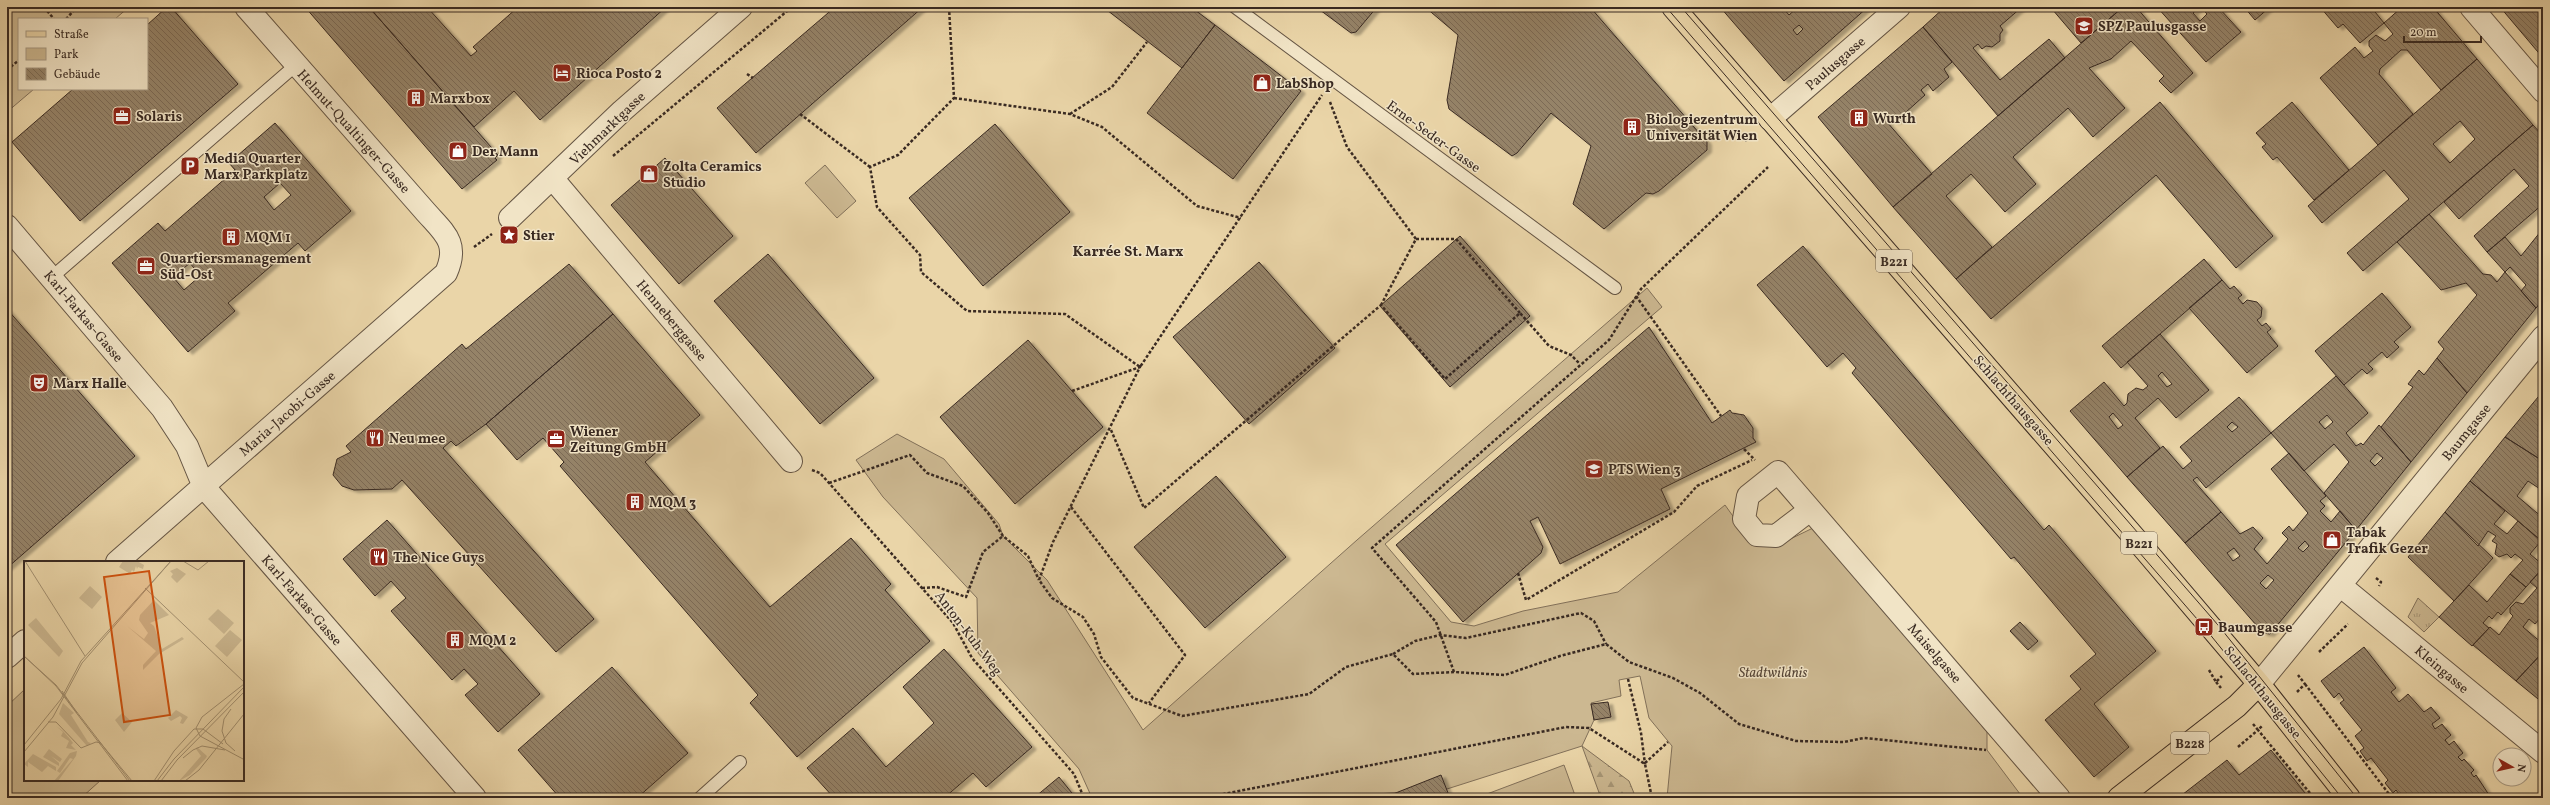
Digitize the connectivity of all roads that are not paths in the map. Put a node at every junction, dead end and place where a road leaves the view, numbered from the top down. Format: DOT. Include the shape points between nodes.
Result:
graph roads {
  1 [pos="246,7"];
  2 [pos="741,7"];
  3 [pos="1235,7"];
  4 [pos="1673,7"];
  5 [pos="1899,7"];
  6 [pos="2471,7"];
  7 [pos="296,65"];
  8 [pos="2543,91"];
  9 [pos="1770,119"];
  10 [pos="553,179"];
  11 [pos="510,218"];
  12 [pos="7,226"];
  13 [pos="452,259"];
  14 [pos="51,278"];
  15 [pos="1615,288"];
  16 [pos="2543,337"];
  17 [pos="792,461"];
  18 [pos="204,487"];
  19 [pos="1810,510"];
  20 [pos="118,561"];
  21 [pos="2341,586"];
  22 [pos="24,642"];
  23 [pos="7,657"];
  24 [pos="2259,684"];
  25 [pos="2543,752"];
  26 [pos="740,762"];
  27 [pos="475,798"];
  28 [pos="700,798"];
  29 [pos="2059,798"];
  30 [pos="2119,798"];
  31 [pos="2349,798"];
  1 -- 7 [label="street, Helmut-Qualtinger-Gasse"];
  2 -- 10 [label="street, Viehmarktgasse" via="622,111"];
  3 -- 15 [label="lane, Erne-Seder-Gasse"];
  4 -- 9 [label="main road, Schlachthausgasse / B221"];
  5 -- 9 [label="street, Paulusgasse"];
  6 -- 8 [label="street"];
  7 -- 13 [label="street, Helmut-Qualtinger-Gasse" via="452,244"];
  7 -- 14 [label="lane"];
  9 -- 24 [label="main road, Schlachthausgasse / B221"];
  10 -- 11 [label="street, Viehmarktgasse"];
  10 -- 17 [label="street, Henneberggasse"];
  12 -- 14 [label="street, Karl-Farkas-Gasse"];
  13 -- 18 [label="street, Maria-Jacobi-Gasse" via="446,273"];
  14 -- 18 [label="street, Karl-Farkas-Gasse" via="176,426"];
  16 -- 21 [label="street, Baumgasse"];
  18 -- 20 [label="street, Maria-Jacobi-Gasse"];
  18 -- 27 [label="street, Karl-Farkas-Gasse"];
  19 -- 29 [label="street, Maiselgasse"];
  21 -- 24 [label="street, Baumgasse"];
  21 -- 25 [label="street, Kleingasse"];
  22 -- 23 [label="street"];
  24 -- 30 [label="main road, Baumgasse / B228" via="2237,706"];
  24 -- 31 [label="main road, Schlachthausgasse / B221"];
  26 -- 28 [label="lane"];
}
